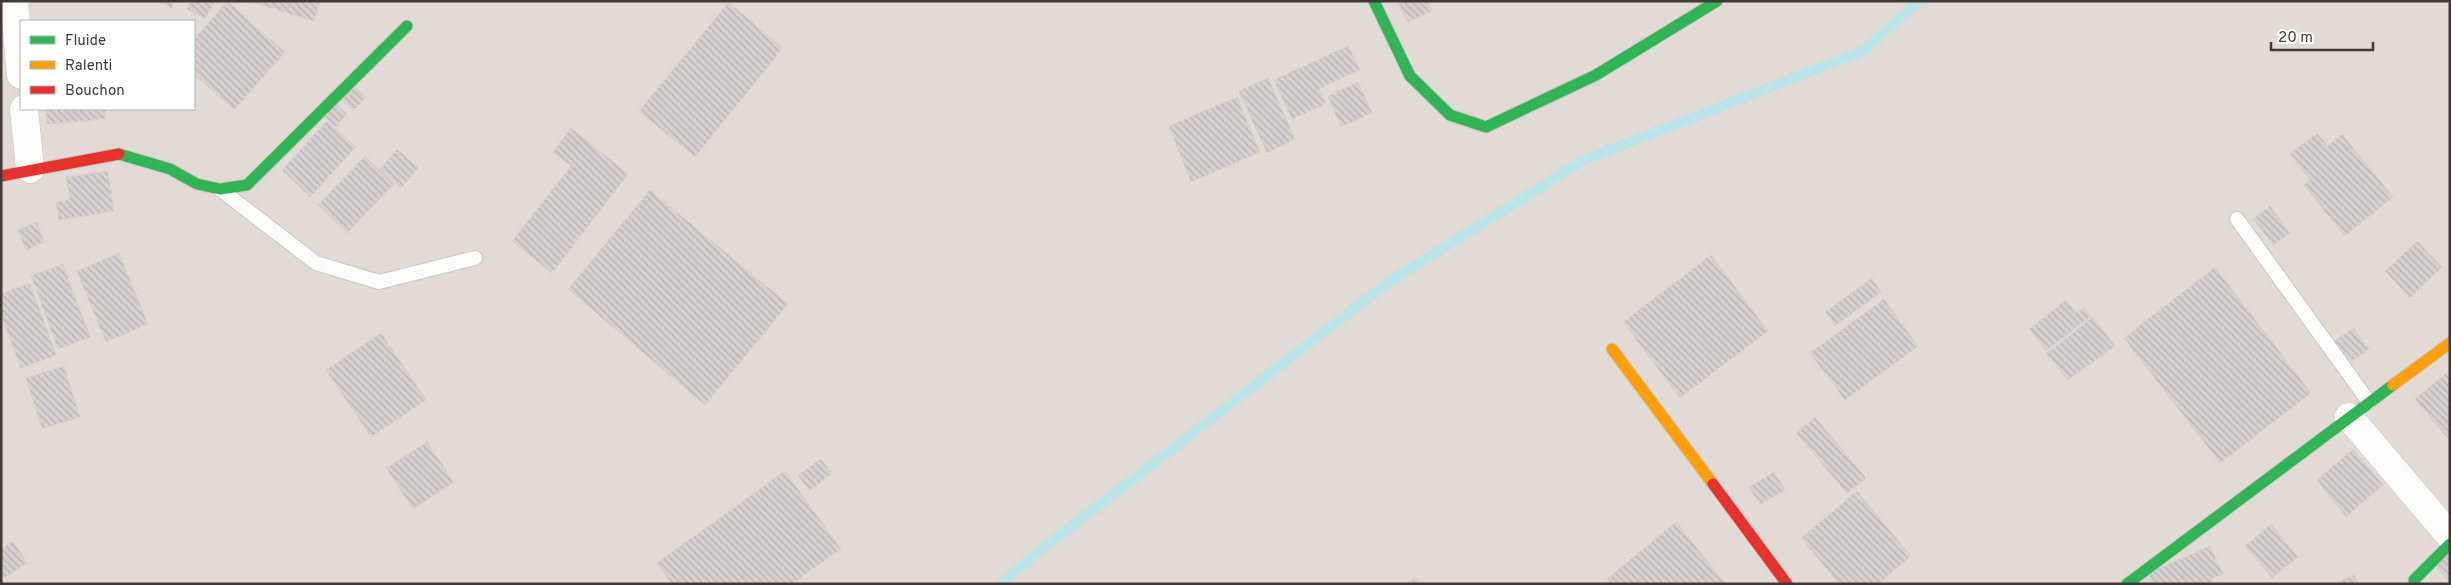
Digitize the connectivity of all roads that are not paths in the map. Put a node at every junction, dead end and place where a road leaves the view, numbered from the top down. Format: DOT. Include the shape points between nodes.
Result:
graph roads {
  1 [pos="14,1"];
  2 [pos="1374,1"];
  3 [pos="1717,1"];
  4 [pos="408,26"];
  5 [pos="20,64"];
  6 [pos="24,110"];
  7 [pos="30,169"];
  8 [pos="1,176"];
  9 [pos="220,189"];
  10 [pos="2237,219"];
  11 [pos="474,258"];
  12 [pos="2450,343"];
  13 [pos="1612,349"];
  14 [pos="2359,410"];
  15 [pos="2450,536"];
  16 [pos="2450,544"];
  17 [pos="2130,583"];
  18 [pos="1787,584"];
  19 [pos="2415,584"];
  1 -- 5 [label="street"];
  2 -- 3 [label="street" via="1410,76 1450,115 1486,127 1596,75"];
  4 -- 9 [label="street" via="247,185"];
  6 -- 7 [label="street"];
  7 -- 8 [label="street"];
  7 -- 9 [label="street" via="120,154 170,169 197,184"];
  9 -- 11 [label="lane" via="316,263 379,282"];
  10 -- 14 [label="lane"];
  12 -- 14 [label="street"];
  13 -- 18 [label="street"];
  14 -- 15 [label="street"];
  14 -- 17 [label="street"];
  16 -- 19 [label="street" via="2414,580"];
}
